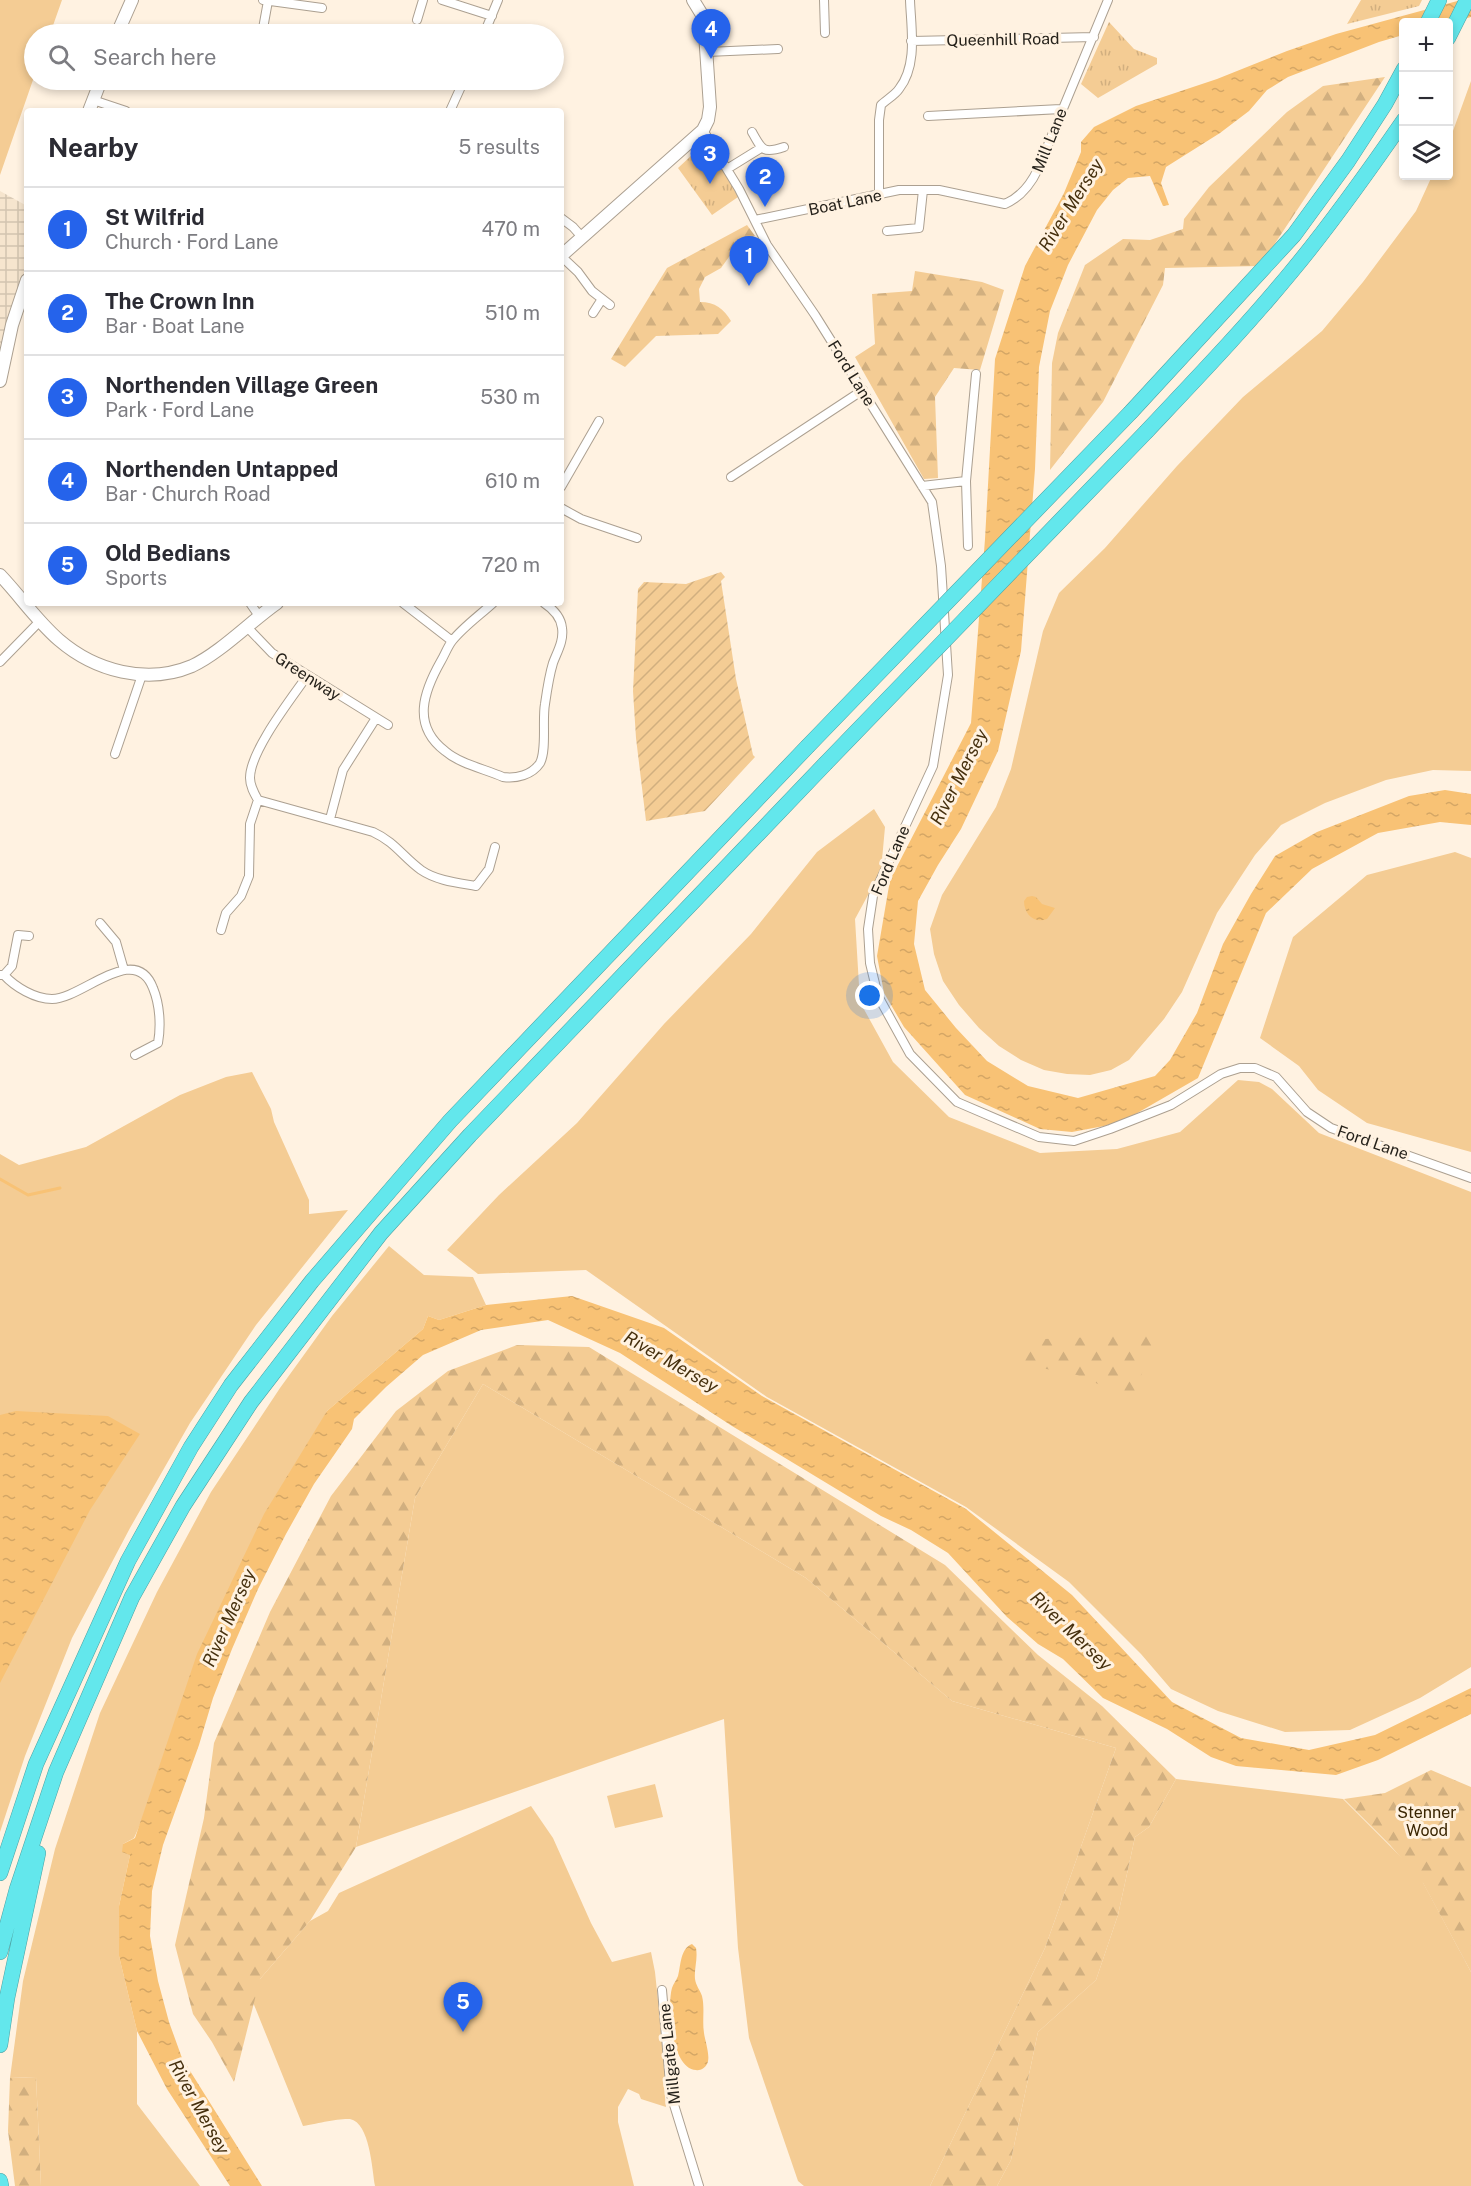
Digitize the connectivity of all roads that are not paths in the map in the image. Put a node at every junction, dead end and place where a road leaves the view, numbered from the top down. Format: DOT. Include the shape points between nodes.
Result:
graph roads {
  1 [pos="132,0"];
  2 [pos="263,0"];
  3 [pos="423,0"];
  4 [pos="442,0"];
  5 [pos="498,0"];
  6 [pos="693,0"];
  7 [pos="824,0"];
  8 [pos="910,0"];
  9 [pos="1108,0"];
  10 [pos="1439,0"];
  11 [pos="1467,0"];
  12 [pos="268,1"];
  13 [pos="322,8"];
  14 [pos="492,16"];
  15 [pos="1430,18"];
  16 [pos="417,21"];
  17 [pos="121,24"];
  18 [pos="264,24"];
  19 [pos="488,24"];
  20 [pos="1453,30"];
  21 [pos="825,33"];
  22 [pos="1094,37"];
  23 [pos="911,41"];
  24 [pos="778,49"];
  25 [pos="706,52"];
  26 [pos="1402,72"];
  27 [pos="97,90"];
  28 [pos="459,90"];
  29 [pos="91,105"];
  30 [pos="108,108"];
  31 [pos="451,108"];
  32 [pos="1061,109"];
  33 [pos="928,116"];
  34 [pos="1400,126"];
  35 [pos="703,130"];
  36 [pos="752,132"];
  37 [pos="784,147"];
  38 [pos="761,148"];
  39 [pos="728,169"];
  40 [pos="899,190"];
  41 [pos="923,190"];
  42 [pos="879,194"];
  43 [pos="564,220"];
  44 [pos="755,220"];
  45 [pos="887,231"];
  46 [pos="581,236"];
  47 [pos="564,253"];
  48 [pos="564,259"];
  49 [pos="24,289"];
  50 [pos="602,299"];
  51 [pos="610,305"];
  52 [pos="593,313"];
  53 [pos="976,374"];
  54 [pos="1,375"];
  55 [pos="863,390"];
  56 [pos="599,421"];
  57 [pos="731,477"];
  58 [pos="966,481"];
  59 [pos="564,482"];
  60 [pos="922,486"];
  61 [pos="564,510"];
  62 [pos="637,538"];
  63 [pos="968,546"];
  64 [pos="0,575"];
  65 [pos="24,603"];
  66 [pos="27,606"];
  67 [pos="252,606"];
  68 [pos="273,606"];
  69 [pos="407,606"];
  70 [pos="490,606"];
  71 [pos="547,606"];
  72 [pos="259,616"];
  73 [pos="40,621"];
  74 [pos="246,626"];
  75 [pos="452,641"];
  76 [pos="0,662"];
  77 [pos="142,675"];
  78 [pos="307,676"];
  79 [pos="376,718"];
  80 [pos="388,725"];
  81 [pos="115,754"];
  82 [pos="258,800"];
  83 [pos="330,819"];
  84 [pos="495,847"];
  85 [pos="100,923"];
  86 [pos="221,930"];
  87 [pos="29,936"];
  88 [pos="124,970"];
  89 [pos="2,975"];
  90 [pos="135,1054"];
  91 [pos="1471,1178"];
  92 [pos="56,1772"];
  93 [pos="0,1873"];
  94 [pos="0,1952"];
  95 [pos="662,1990"];
  96 [pos="0,2045"];
  97 [pos="0,2181"];
  98 [pos="1,2186"];
  99 [pos="699,2186"];
  1 -- 17 [label="main road"];
  2 -- 12 [label="street"];
  3 -- 16 [label="street"];
  4 -- 14 [label="street"];
  5 -- 14 [label="street"];
  6 -- 25 [label="main road" via="704,18"];
  7 -- 21 [label="street"];
  8 -- 23 [label="street"];
  9 -- 22 [label="street, Mill Lane"];
  10 -- 15 [label="highway"];
  11 -- 20 [label="highway"];
  12 -- 13 [label="street"];
  12 -- 18 [label="street"];
  14 -- 19 [label="street"];
  22 -- 23 [label="street, Queenhill Road"];
  22 -- 32 [label="street, Mill Lane"];
  23 -- 42 [label="street" via="909,67 900,89 881,105"];
  24 -- 25 [label="street"];
  25 -- 35 [label="main road" via="710,107"];
  26 -- 93 [label="highway, bridge" via="1348,162 1294,235 1131,412 450,1121 319,1272 231,1385 191,1447 128,1561 36,1764"];
  27 -- 29 [label="main road"];
  28 -- 31 [label="street"];
  29 -- 30 [label="street"];
  32 -- 33 [label="street"];
  32 -- 41 [label="street, Mill Lane" via="1035,176 1014,200 1005,204"];
  34 -- 92 [label="highway, bridge" via="1353,194 1234,339 388,1225 251,1402 183,1506 132,1597"];
  35 -- 39 [label="street, Ford Lane"];
  35 -- 46 [label="main road"];
  36 -- 38 [label="street"];
  37 -- 38 [label="street" via="768,151"];
  38 -- 39 [label="street"];
  39 -- 44 [label="street, Ford Lane"];
  40 -- 41 [label="street, Mill Lane"];
  40 -- 42 [label="street, Boat Lane"];
  41 -- 45 [label="street" via="919,228"];
  42 -- 44 [label="street, Boat Lane"];
  43 -- 46 [label="street"];
  44 -- 55 [label="street, Ford Lane" via="767,245"];
  46 -- 47 [label="main road"];
  48 -- 50 [label="street"];
  49 -- 54 [label="main road"];
  50 -- 51 [label="street"];
  50 -- 52 [label="street"];
  53 -- 58 [label="street"];
  55 -- 57 [label="street"];
  55 -- 60 [label="street, Ford Lane"];
  56 -- 59 [label="street"];
  58 -- 60 [label="street"];
  58 -- 63 [label="street"];
  60 -- 91 [label="street, Ford Lane" via="932,502 941,566 948,675 933,766 873,896 868,929 870,963 878,996 910,1054 957,1102 1039,1137 1074,1141 1171,1105 1221,1074 1255,1068 1276,1077 1307,1112 1331,1128"];
  61 -- 62 [label="street"];
  64 -- 65 [label="main road"];
  66 -- 73 [label="main road"];
  67 -- 72 [label="street"];
  68 -- 72 [label="main road"];
  69 -- 75 [label="street"];
  70 -- 75 [label="street"];
  71 -- 75 [label="street" via="559,617 563,634 548,681 541,762 521,777 503,777 447,753 428,730 424,695"];
  72 -- 74 [label="main road"];
  73 -- 76 [label="street"];
  73 -- 77 [label="main road" via="79,656 112,670"];
  74 -- 77 [label="main road" via="191,666"];
  74 -- 78 [label="street, Greenway" via="272,653"];
  77 -- 81 [label="street"];
  78 -- 79 [label="street, Greenway"];
  78 -- 82 [label="street" via="268,733 252,765 251,785"];
  79 -- 80 [label="street, Greenway"];
  79 -- 83 [label="street" via="343,770"];
  82 -- 83 [label="street"];
  82 -- 86 [label="street" via="250,824 249,876 241,896 226,913"];
  83 -- 84 [label="street" via="388,839 422,871 476,886 489,869"];
  85 -- 88 [label="street" via="116,942"];
  87 -- 89 [label="street" via="18,935 12,966"];
  88 -- 89 [label="street" via="54,999 22,989"];
  88 -- 90 [label="street" via="135,969 151,982 161,1027 158,1043"];
  92 -- 94 [label="highway"];
  92 -- 96 [label="highway"];
  95 -- 99 [label="street, Millgate Lane" via="671,2095"];
  97 -- 98 [label="highway"];
}
